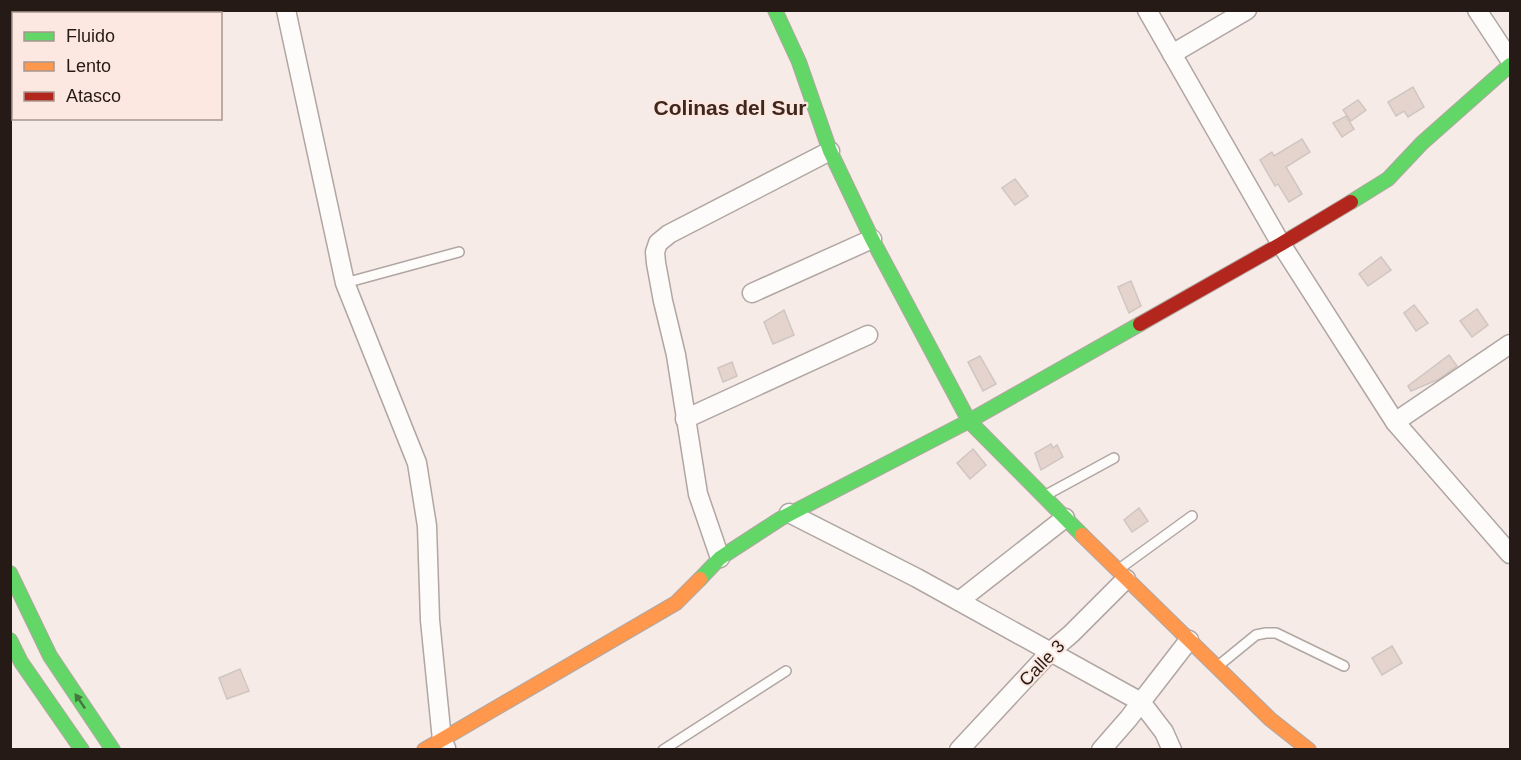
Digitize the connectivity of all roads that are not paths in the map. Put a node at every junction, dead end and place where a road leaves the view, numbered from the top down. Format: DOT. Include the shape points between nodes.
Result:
graph roads {
  1 [pos="286,10"];
  2 [pos="775,10"];
  3 [pos="1147,10"];
  4 [pos="1247,10"];
  5 [pos="1477,10"];
  6 [pos="1172,54"];
  7 [pos="1510,60"];
  8 [pos="1510,65"];
  9 [pos="830,151"];
  10 [pos="872,239"];
  11 [pos="1281,244"];
  12 [pos="459,252"];
  13 [pos="345,283"];
  14 [pos="753,293"];
  15 [pos="868,335"];
  16 [pos="1510,344"];
  17 [pos="685,419"];
  18 [pos="969,421"];
  19 [pos="1395,422"];
  20 [pos="1114,458"];
  21 [pos="1044,496"];
  22 [pos="789,513"];
  23 [pos="1192,516"];
  24 [pos="1065,518"];
  25 [pos="1510,554"];
  26 [pos="720,558"];
  27 [pos="10,573"];
  28 [pos="1121,575"];
  29 [pos="959,601"];
  30 [pos="10,640"];
  31 [pos="1189,640"];
  32 [pos="1051,651"];
  33 [pos="1344,666"];
  34 [pos="1217,667"];
  35 [pos="786,671"];
  36 [pos="1141,702"];
  37 [pos="444,745"];
  38 [pos="82,750"];
  39 [pos="113,750"];
  40 [pos="424,750"];
  41 [pos="663,750"];
  42 [pos="959,750"];
  43 [pos="1101,750"];
  44 [pos="1172,750"];
  45 [pos="1309,750"];
  1 -- 13 [label="street"];
  2 -- 9 [label="street" via="799,62"];
  3 -- 6 [label="street"];
  4 -- 6 [label="street"];
  5 -- 7 [label="street"];
  6 -- 11 [label="street"];
  8 -- 11 [label="street" via="1422,143 1388,179"];
  9 -- 10 [label="street"];
  9 -- 17 [label="street" via="658,243 656,262"];
  10 -- 14 [label="street"];
  10 -- 18 [label="street"];
  11 -- 18 [label="street"];
  11 -- 19 [label="street"];
  12 -- 13 [label="lane"];
  13 -- 37 [label="street" via="417,462 427,526 430,620"];
  15 -- 17 [label="street"];
  16 -- 19 [label="street"];
  17 -- 26 [label="street" via="698,494"];
  18 -- 21 [label="street"];
  18 -- 22 [label="street"];
  19 -- 25 [label="street"];
  20 -- 21 [label="lane"];
  21 -- 24 [label="street"];
  22 -- 26 [label="street"];
  22 -- 29 [label="street"];
  23 -- 28 [label="lane"];
  24 -- 28 [label="street"];
  24 -- 29 [label="street"];
  26 -- 37 [label="street" via="676,603"];
  39 -- 27 [label="street, one-way" via="50,656"];
  28 -- 31 [label="street"];
  28 -- 32 [label="street, Calle 3" via="1071,634"];
  29 -- 32 [label="street"];
  30 -- 38 [label="street"];
  31 -- 34 [label="street"];
  31 -- 36 [label="street"];
  32 -- 36 [label="street"];
  32 -- 42 [label="street, Calle 3"];
  33 -- 34 [label="lane" via="1276,633 1266,633 1256,635"];
  34 -- 45 [label="street" via="1270,719"];
  35 -- 41 [label="lane"];
  36 -- 43 [label="street"];
  36 -- 44 [label="street" via="1164,732"];
  37 -- 40 [label="street"];
}
